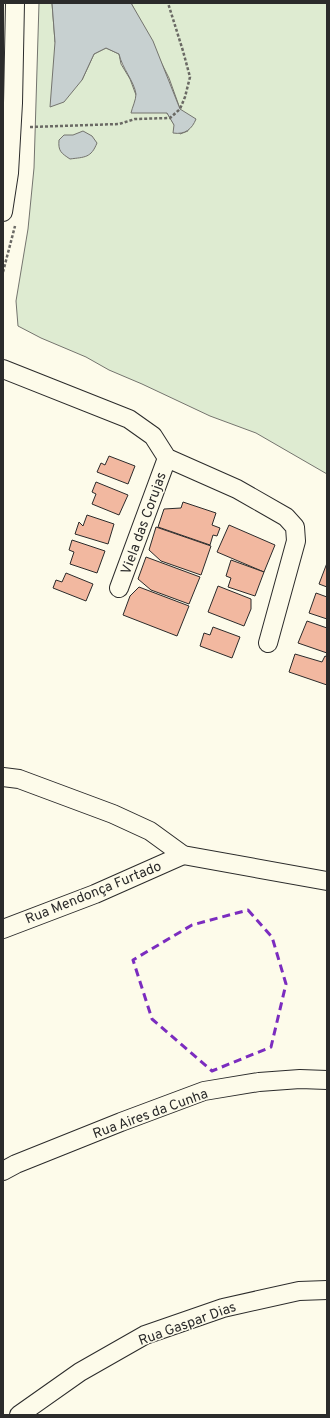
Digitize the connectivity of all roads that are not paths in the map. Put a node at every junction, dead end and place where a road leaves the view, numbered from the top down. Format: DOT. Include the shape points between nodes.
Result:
graph roads {
  1 [pos="15,3"];
  2 [pos="3,212"];
  3 [pos="3,369"];
  4 [pos="167,458"];
  5 [pos="119,588"];
  6 [pos="268,643"];
  7 [pos="3,777"];
  8 [pos="184,855"];
  9 [pos="327,881"];
  10 [pos="3,929"];
  11 [pos="327,1080"];
  12 [pos="3,1170"];
  13 [pos="327,1290"];
  14 [pos="19,1415"];
  1 -- 2 [label="street" via="9,173"];
  3 -- 4 [label="street" via="129,419 152,436"];
  4 -- 5 [label="street, Viela das Corujas"];
  4 -- 6 [label="street" via="238,489 286,517 295,528 296,541"];
  7 -- 8 [label="street" via="19,779 113,814 150,831"];
  8 -- 9 [label="street"];
  8 -- 10 [label="street, Rua Mendonça Furtado" via="95,894"];
  11 -- 12 [label="street, Rua Aires da Cunha" via="259,1082 204,1091"];
  13 -- 14 [label="street, Rua Gaspar Dias" via="299,1291 223,1308 145,1335 80,1372"];
}
